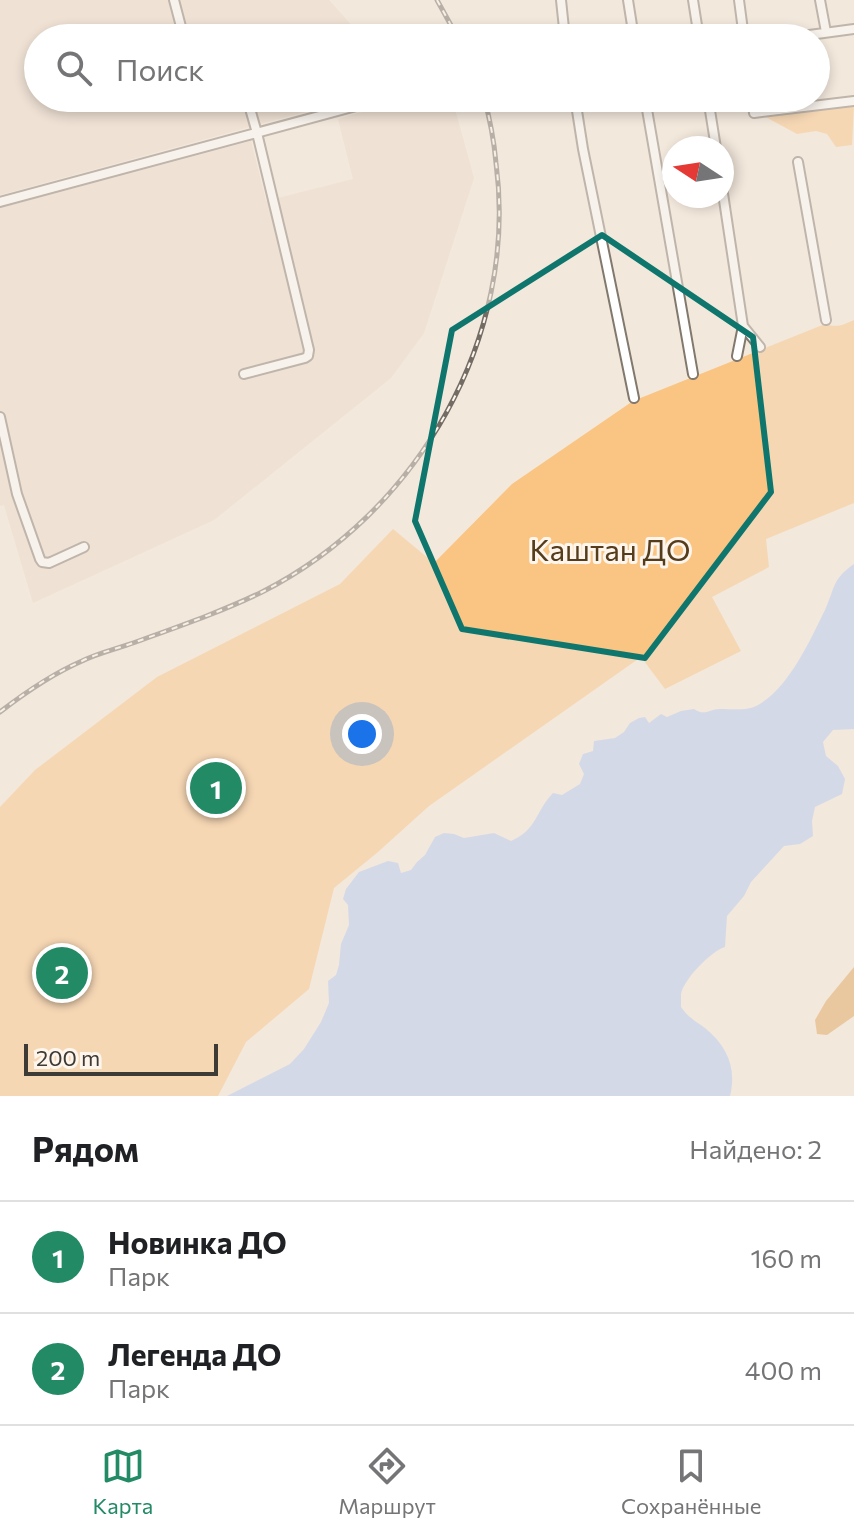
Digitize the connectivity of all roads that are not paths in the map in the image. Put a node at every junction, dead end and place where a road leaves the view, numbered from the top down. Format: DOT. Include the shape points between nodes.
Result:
graph roads {
  1 [pos="174,0"];
  2 [pos="561,0"];
  3 [pos="628,0"];
  4 [pos="693,0"];
  5 [pos="739,0"];
  6 [pos="820,0"];
  7 [pos="180,24"];
  8 [pos="564,24"];
  9 [pos="632,24"];
  10 [pos="697,24"];
  11 [pos="742,24"];
  12 [pos="824,24"];
  13 [pos="854,29"];
  14 [pos="830,32"];
  15 [pos="854,101"];
  16 [pos="830,104"];
  17 [pos="251,112"];
  18 [pos="335,112"];
  19 [pos="577,112"];
  20 [pos="647,112"];
  21 [pos="710,112"];
  22 [pos="257,133"];
  23 [pos="714,136"];
  24 [pos="798,162"];
  25 [pos="0,202"];
  26 [pos="725,208"];
  27 [pos="826,320"];
  28 [pos="743,326"];
  29 [pos="760,347"];
  30 [pos="737,356"];
  31 [pos="244,374"];
  32 [pos="693,374"];
  33 [pos="634,398"];
  34 [pos="0,417"];
  35 [pos="84,547"];
  1 -- 7 [label="street"];
  2 -- 8 [label="street"];
  3 -- 9 [label="street"];
  4 -- 10 [label="street"];
  5 -- 11 [label="street"];
  6 -- 12 [label="street"];
  13 -- 14 [label="street"];
  15 -- 16 [label="street"];
  17 -- 22 [label="street"];
  18 -- 22 [label="street"];
  19 -- 33 [label="street"];
  20 -- 32 [label="street"];
  21 -- 23 [label="street"];
  22 -- 25 [label="street"];
  22 -- 31 [label="street" via="309,354"];
  24 -- 27 [label="street"];
  26 -- 28 [label="street"];
  28 -- 29 [label="street"];
  28 -- 30 [label="street"];
  34 -- 35 [label="street" via="17,494 40,559 49,563"];
}
